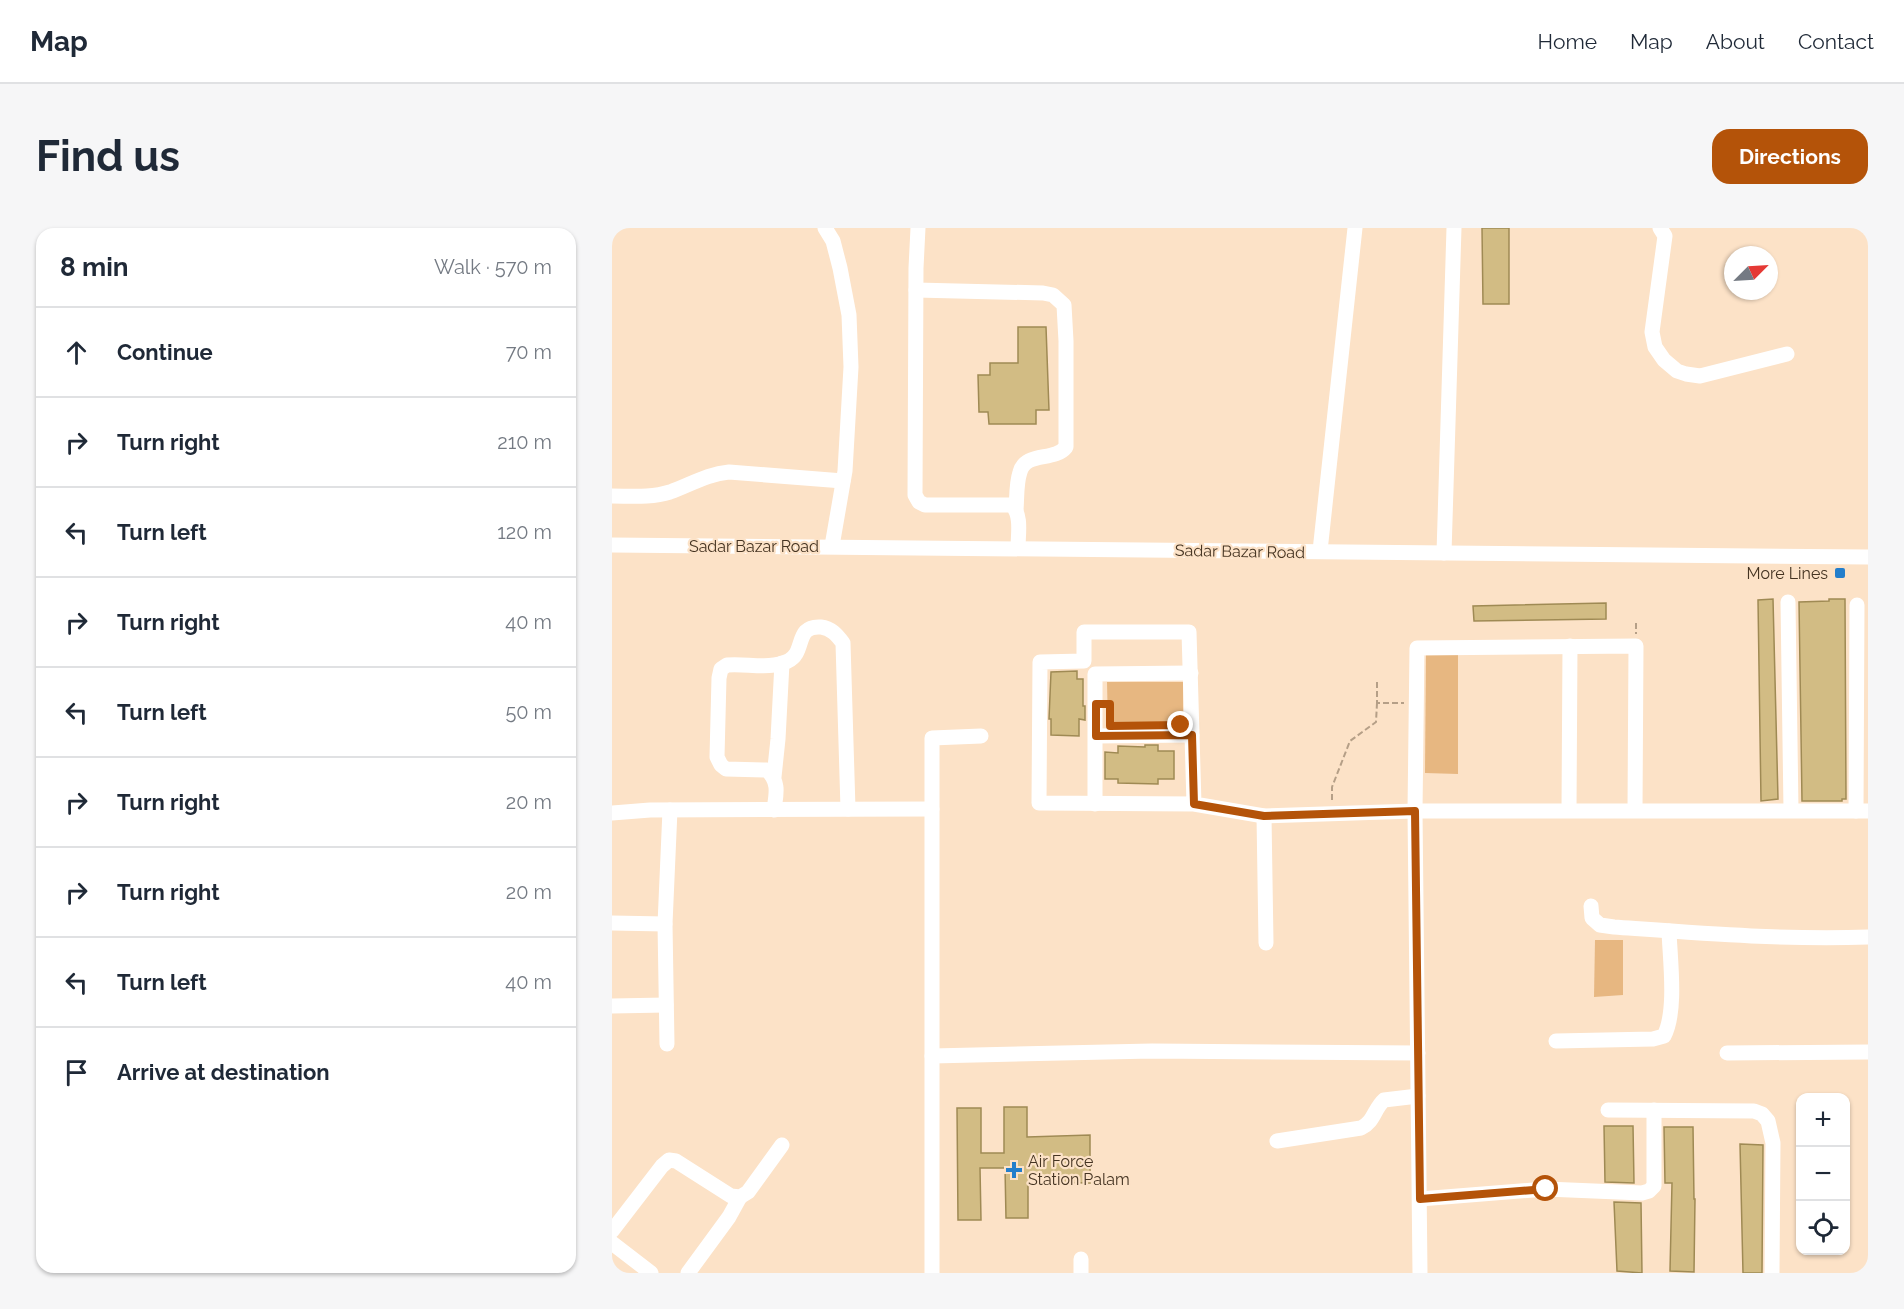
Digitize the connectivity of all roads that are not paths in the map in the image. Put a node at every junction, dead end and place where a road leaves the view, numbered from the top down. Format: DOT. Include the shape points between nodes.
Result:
graph roads {
  1 [pos="825,228"];
  2 [pos="918,228"];
  3 [pos="1354,228"];
  4 [pos="1454,228"];
  5 [pos="1660,228"];
  6 [pos="916,290"];
  7 [pos="1787,354"];
  8 [pos="843,481"];
  9 [pos="612,496"];
  10 [pos="1016,510"];
  11 [pos="612,544"];
  12 [pos="832,546"];
  13 [pos="1018,548"];
  14 [pos="1320,551"];
  15 [pos="1444,553"];
  16 [pos="1868,557"];
  17 [pos="1788,602"];
  18 [pos="1857,605"];
  19 [pos="1570,646"];
  20 [pos="1084,661"];
  21 [pos="782,663"];
  22 [pos="1191,673"];
  23 [pos="1095,674"];
  24 [pos="1192,735"];
  25 [pos="981,736"];
  26 [pos="1096,736"];
  27 [pos="774,777"];
  28 [pos="1095,804"];
  29 [pos="1194,804"];
  30 [pos="848,809"];
  31 [pos="932,809"];
  32 [pos="670,810"];
  33 [pos="774,810"];
  34 [pos="1569,810"];
  35 [pos="1635,810"];
  36 [pos="1791,810"];
  37 [pos="1415,811"];
  38 [pos="1862,811"];
  39 [pos="612,813"];
  40 [pos="1264,816"];
  41 [pos="1590,906"];
  42 [pos="612,923"];
  43 [pos="665,924"];
  44 [pos="1669,931"];
  45 [pos="1868,937"];
  46 [pos="1266,943"];
  47 [pos="666,1005"];
  48 [pos="612,1006"];
  49 [pos="1556,1041"];
  50 [pos="667,1044"];
  51 [pos="1868,1052"];
  52 [pos="1418,1053"];
  53 [pos="1728,1053"];
  54 [pos="932,1056"];
  55 [pos="1418,1096"];
  56 [pos="1608,1110"];
  57 [pos="1654,1110"];
  58 [pos="1276,1141"];
  59 [pos="782,1145"];
  60 [pos="740,1197"];
  61 [pos="1420,1199"];
  62 [pos="612,1231"];
  63 [pos="612,1242"];
  64 [pos="651,1273"];
  65 [pos="688,1273"];
  66 [pos="932,1273"];
  67 [pos="1420,1273"];
  68 [pos="1772,1273"];
  1 -- 8 [label="street" via="833,241 849,315 851,367"];
  2 -- 6 [label="street"];
  3 -- 14 [label="street"];
  4 -- 15 [label="street"];
  5 -- 7 [label="street" via="1665,237 1652,332 1655,347 1664,360 1677,371 1700,376"];
  6 -- 10 [label="street" via="915,495 926,505 1006,504"];
  6 -- 10 [label="street" via="1044,292 1064,305 1066,447 1061,453 1028,460 1023,465"];
  8 -- 9 [label="street" via="729,472 715,473 669,492"];
  8 -- 12 [label="street"];
  10 -- 13 [label="street"];
  11 -- 12 [label="street, Sadar Bazar Road"];
  12 -- 13 [label="street, Sadar Bazar Road"];
  13 -- 14 [label="street, Sadar Bazar Road"];
  14 -- 15 [label="street, Sadar Bazar Road"];
  15 -- 16 [label="street, Sadar Bazar Road"];
  17 -- 36 [label="street"];
  18 -- 38 [label="street"];
  19 -- 34 [label="street"];
  19 -- 35 [label="street" via="1636,646"];
  19 -- 37 [label="street" via="1417,648"];
  20 -- 22 [label="street" via="1084,632 1189,632"];
  20 -- 23 [label="street"];
  20 -- 28 [label="street" via="1040,662 1039,803"];
  21 -- 27 [label="street"];
  21 -- 27 [label="street" via="727,665 721,669 719,678 717,757 721,765 726,769 767,770"];
  21 -- 30 [label="street" via="794,657 801,638 811,627 831,630 843,643"];
  22 -- 23 [label="street"];
  22 -- 24 [label="street"];
  23 -- 26 [label="street"];
  24 -- 26 [label="street"];
  24 -- 29 [label="street"];
  25 -- 31 [label="street" via="932,738"];
  26 -- 28 [label="street"];
  27 -- 33 [label="street"];
  28 -- 29 [label="street"];
  29 -- 40 [label="street"];
  30 -- 31 [label="street"];
  30 -- 33 [label="street"];
  31 -- 54 [label="street"];
  32 -- 33 [label="street"];
  32 -- 39 [label="street"];
  32 -- 43 [label="street"];
  34 -- 35 [label="street"];
  34 -- 37 [label="street"];
  35 -- 36 [label="street"];
  36 -- 38 [label="street"];
  37 -- 40 [label="street"];
  37 -- 52 [label="street"];
  40 -- 46 [label="street"];
  41 -- 44 [label="street" via="1592,918 1600,925"];
  42 -- 43 [label="street"];
  43 -- 47 [label="street"];
  44 -- 45 [label="street" via="1820,939"];
  44 -- 49 [label="street" via="1671,1010 1664,1036"];
  47 -- 48 [label="street"];
  47 -- 50 [label="street"];
  51 -- 53 [label="street"];
  52 -- 54 [label="street" via="1152,1051"];
  52 -- 55 [label="street"];
  54 -- 66 [label="street"];
  55 -- 58 [label="street" via="1384,1100 1371,1122 1361,1128"];
  55 -- 61 [label="street"];
  56 -- 57 [label="street"];
  57 -- 61 [label="street" via="1654,1186 1649,1191 1546,1189"];
  57 -- 68 [label="street" via="1754,1111 1768,1120 1773,1143"];
  59 -- 60 [label="street" via="748,1192"];
  60 -- 62 [label="street" via="731,1196 669,1160"];
  60 -- 65 [label="street"];
  61 -- 67 [label="street"];
  63 -- 64 [label="street"];
}
